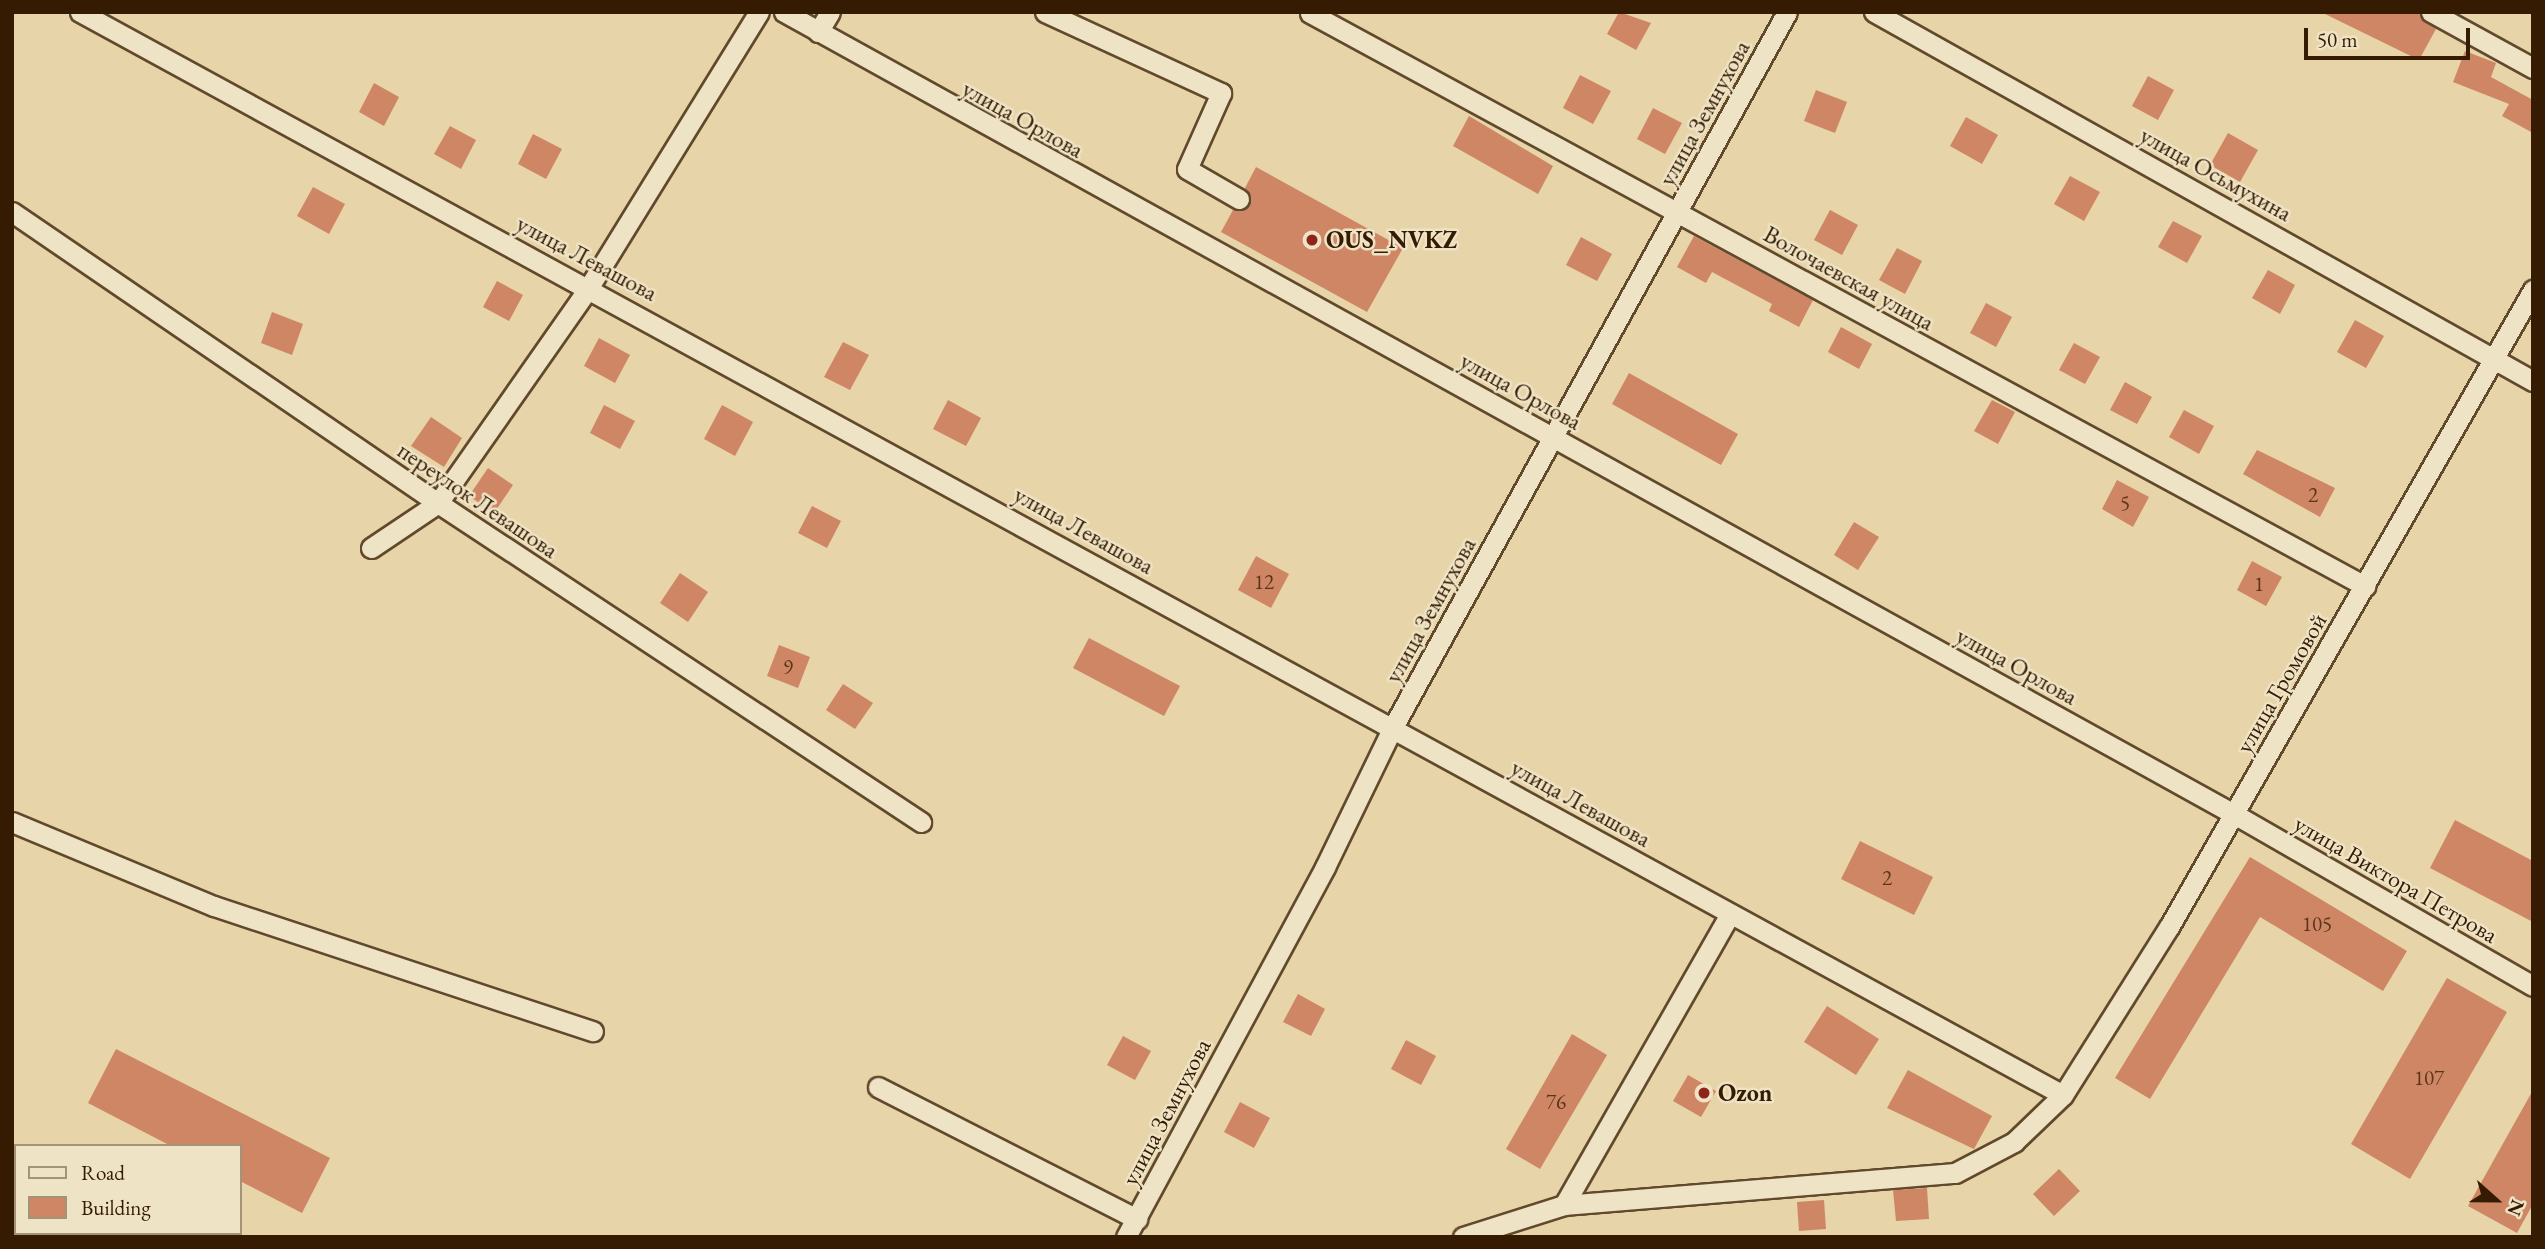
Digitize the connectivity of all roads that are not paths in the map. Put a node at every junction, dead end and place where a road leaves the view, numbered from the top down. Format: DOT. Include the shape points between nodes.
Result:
graph roads {
  1 [pos="80,12"];
  2 [pos="759,12"];
  3 [pos="784,12"];
  4 [pos="830,12"];
  5 [pos="1045,12"];
  6 [pos="1787,12"];
  7 [pos="1874,12"];
  8 [pos="2431,12"];
  9 [pos="1310,13"];
  10 [pos="818,32"];
  11 [pos="2533,68"];
  12 [pos="1239,199"];
  13 [pos="12,212"];
  14 [pos="1677,213"];
  15 [pos="589,287"];
  16 [pos="2533,290"];
  17 [pos="2494,358"];
  18 [pos="2533,381"];
  19 [pos="1554,437"];
  20 [pos="438,503"];
  21 [pos="371,548"];
  22 [pos="2365,586"];
  23 [pos="1393,727"];
  24 [pos="2234,814"];
  25 [pos="12,822"];
  26 [pos="921,822"];
  27 [pos="1730,914"];
  28 [pos="2533,986"];
  29 [pos="593,1031"];
  30 [pos="878,1087"];
  31 [pos="2063,1095"];
  32 [pos="1564,1205"];
  33 [pos="1137,1219"];
  34 [pos="1126,1237"];
  35 [pos="1463,1237"];
  1 -- 15 [label="street, улица Левашова"];
  2 -- 15 [label="street"];
  3 -- 10 [label="street, улица Орлова"];
  4 -- 10 [label="street"];
  5 -- 12 [label="street" via="1221,93 1187,169"];
  6 -- 14 [label="street, улица Земнухова"];
  7 -- 17 [label="street, улица Осьмухина"];
  8 -- 11 [label="street"];
  9 -- 14 [label="street, Волочаевская улица"];
  10 -- 19 [label="street, улица Орлова"];
  13 -- 20 [label="street, переулок Левашова"];
  14 -- 19 [label="street, улица Земнухова"];
  14 -- 22 [label="street, Волочаевская улица"];
  15 -- 20 [label="street"];
  15 -- 23 [label="street, улица Левашова"];
  16 -- 17 [label="street, улица Громовой"];
  17 -- 18 [label="street, улица Осьмухина"];
  17 -- 22 [label="street, улица Громовой"];
  19 -- 23 [label="street, улица Земнухова"];
  19 -- 24 [label="street, улица Орлова"];
  20 -- 21 [label="street"];
  20 -- 26 [label="street, переулок Левашова"];
  22 -- 24 [label="street, улица Громовой"];
  23 -- 27 [label="street, улица Левашова"];
  23 -- 33 [label="street, улица Земнухова"];
  24 -- 28 [label="street, улица Виктора Петрова"];
  24 -- 31 [label="street, улица Громовой"];
  25 -- 29 [label="street" via="214,906"];
  27 -- 31 [label="street, улица Левашова"];
  27 -- 32 [label="street"];
  30 -- 33 [label="street"];
  31 -- 32 [label="street, улица Громовой" via="2014,1142 1955,1173"];
  32 -- 35 [label="street, улица Громовой"];
  33 -- 34 [label="street, улица Земнухова"];
}
